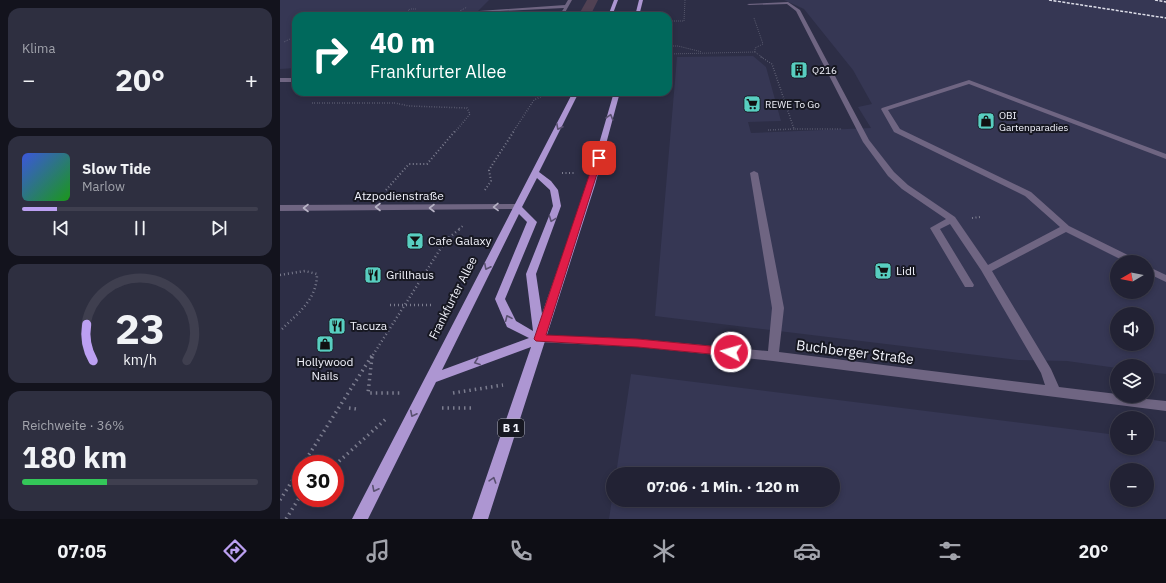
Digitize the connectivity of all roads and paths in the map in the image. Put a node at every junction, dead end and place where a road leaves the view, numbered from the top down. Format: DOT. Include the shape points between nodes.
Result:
graph roads {
  1 [pos="570,0"];
  2 [pos="616,0"];
  3 [pos="641,0"];
  4 [pos="685,0"];
  5 [pos="749,4"];
  6 [pos="567,6"];
  7 [pos="418,9"];
  8 [pos="481,11"];
  9 [pos="407,12"];
  10 [pos="563,12"];
  11 [pos="612,12"];
  12 [pos="638,12"];
  13 [pos="672,21"];
  14 [pos="292,38"];
  15 [pos="284,42"];
  16 [pos="672,46"];
  17 [pos="755,52"];
  18 [pos="706,53"];
  19 [pos="672,54"];
  20 [pos="280,80"];
  21 [pos="292,80"];
  22 [pos="542,96"];
  23 [pos="574,96"];
  24 [pos="616,96"];
  25 [pos="312,103"];
  26 [pos="860,129"];
  27 [pos="768,130"];
  28 [pos="794,130"];
  29 [pos="1166,157"];
  30 [pos="535,173"];
  31 [pos="562,173"];
  32 [pos="578,173"];
  33 [pos="754,173"];
  34 [pos="485,190"];
  35 [pos="517,207"];
  36 [pos="280,208"];
  37 [pos="370,208"];
  38 [pos="952,219"];
  39 [pos="467,222"];
  40 [pos="1066,228"];
  41 [pos="1120,255"];
  42 [pos="986,270"];
  43 [pos="1154,272"];
  44 [pos="280,275"];
  45 [pos="1166,278"];
  46 [pos="969,285"];
  47 [pos="390,305"];
  48 [pos="404,305"];
  49 [pos="431,305"];
  50 [pos="280,331"];
  51 [pos="540,339"];
  52 [pos="372,354"];
  53 [pos="773,356"];
  54 [pos="430,379"];
  55 [pos="481,389"];
  56 [pos="1054,392"];
  57 [pos="383,393"];
  58 [pos="453,393"];
  59 [pos="1166,406"];
  60 [pos="349,408"];
  61 [pos="442,408"];
  62 [pos="473,408"];
  63 [pos="357,409"];
  64 [pos="392,413"];
  65 [pos="309,455"];
  66 [pos="344,457"];
  67 [pos="292,481"];
  68 [pos="280,500"];
  69 [pos="294,507"];
  70 [pos="286,519"];
  71 [pos="360,519"];
  72 [pos="480,519"];
  1 -- 6 [label="street"];
  2 -- 11 [label="main road"];
  3 -- 12 [label="main road"];
  4 -- 13 [label="path" via="684,20"];
  5 -- 17 [label="path" via="762,44 755,48"];
  5 -- 26 [label="street" via="788,3 796,7"];
  6 -- 8 [label="street"];
  6 -- 10 [label="street"];
  7 -- 9 [label="path" via="410,9"];
  14 -- 15 [label="path"];
  16 -- 18 [label="path"];
  17 -- 18 [label="path"];
  17 -- 28 [label="path" via="772,64"];
  18 -- 19 [label="path"];
  20 -- 21 [label="street"];
  22 -- 34 [label="path" via="534,100 489,170 491,181"];
  23 -- 30 [label="main road, Frankfurter Allee, one-way"];
  51 -- 24 [label="main road, B 1, one-way" via="591,185"];
  25 -- 37 [label="path" via="395,103 409,106 467,108 470,114 427,164 409,164"];
  26 -- 28 [label="path"];
  26 -- 38 [label="street" via="891,174 905,187"];
  27 -- 28 [label="path"];
  29 -- 40 [label="street" via="969,82 884,109 897,130 1028,194"];
  30 -- 35 [label="main road, Frankfurter Allee"];
  30 -- 51 [label="main road, one-way" via="549,183 558,196 557,206 531,274"];
  31 -- 32 [label="path"];
  33 -- 53 [label="street" via="778,308"];
  35 -- 37 [label="street, Atzpodienstraße, one-way"];
  51 -- 35 [label="main road, one-way" via="511,324 500,299 532,222"];
  35 -- 54 [label="main road, Frankfurter Allee, one-way"];
  37 -- 36 [label="street, Atzpodienstraße, one-way"];
  38 -- 42 [label="street"];
  38 -- 46 [label="street" via="935,228"];
  39 -- 48 [label="path" via="446,240"];
  40 -- 41 [label="street"];
  40 -- 42 [label="street"];
  42 -- 56 [label="street" via="1047,372"];
  43 -- 45 [label="street"];
  44 -- 50 [label="path" via="306,271 317,274 318,284 314,296"];
  47 -- 48 [label="path"];
  48 -- 49 [label="path"];
  48 -- 52 [label="path"];
  51 -- 53 [label="street, Buchberger Straße" via="638,343"];
  51 -- 54 [label="main road, one-way"];
  72 -- 51 [label="main road, B 1, one-way"];
  52 -- 57 [label="path" via="368,393"];
  52 -- 65 [label="path"];
  53 -- 56 [label="street, Buchberger Straße"];
  54 -- 71 [label="main road, Frankfurter Allee, one-way"];
  55 -- 58 [label="path"];
  56 -- 59 [label="street, Buchberger Straße"];
  60 -- 63 [label="path"];
  61 -- 62 [label="path"];
  64 -- 66 [label="path"];
  67 -- 68 [label="path"];
  69 -- 70 [label="path"];
}
